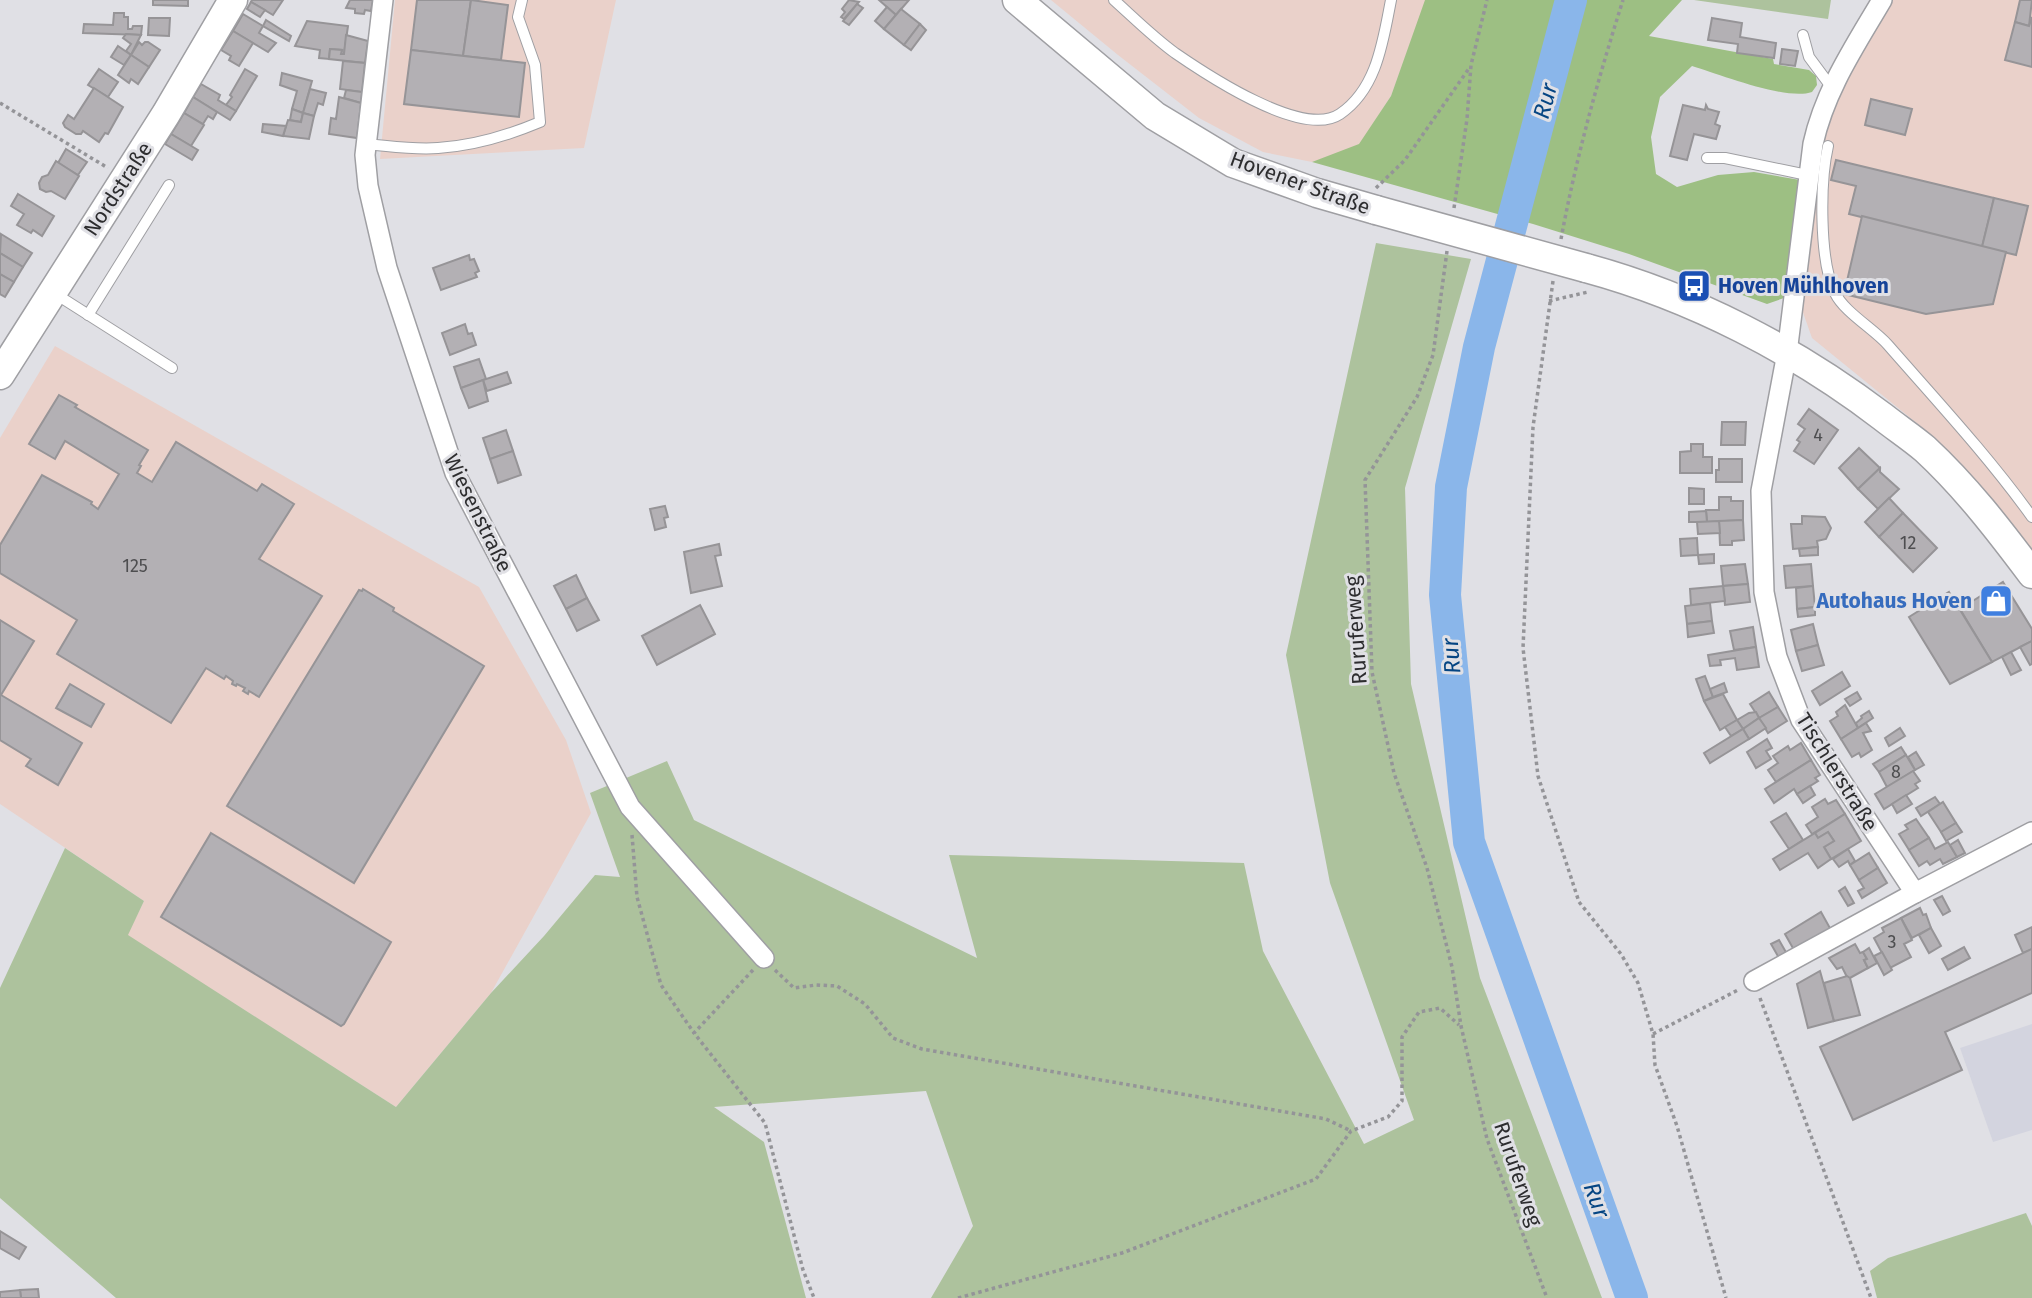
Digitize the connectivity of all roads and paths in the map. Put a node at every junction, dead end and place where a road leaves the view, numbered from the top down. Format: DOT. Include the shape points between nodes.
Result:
graph roads {
  1 [pos="233,0"];
  2 [pos="383,0"];
  3 [pos="522,0"];
  4 [pos="1017,0"];
  5 [pos="1114,0"];
  6 [pos="1391,0"];
  7 [pos="1487,0"];
  8 [pos="1623,0"];
  9 [pos="1882,0"];
  10 [pos="1803,35"];
  11 [pos="1471,65"];
  12 [pos="1832,88"];
  13 [pos="0,103"];
  14 [pos="366,144"];
  15 [pos="1828,146"];
  16 [pos="1707,158"];
  17 [pos="1816,177"];
  18 [pos="125,178"];
  19 [pos="169,186"];
  20 [pos="1375,200"];
  21 [pos="1454,209"];
  22 [pos="1561,239"];
  23 [pos="1448,247"];
  24 [pos="1554,276"];
  25 [pos="1589,280"];
  26 [pos="52,292"];
  27 [pos="1549,301"];
  28 [pos="88,315"];
  29 [pos="1787,353"];
  30 [pos="172,368"];
  31 [pos="0,375"];
  32 [pos="2032,517"];
  33 [pos="2032,574"];
  34 [pos="630,807"];
  35 [pos="2032,832"];
  36 [pos="1915,893"];
  37 [pos="764,958"];
  38 [pos="780,975"];
  39 [pos="1754,981"];
  40 [pos="1461,1026"];
  41 [pos="694,1033"];
  42 [pos="1653,1034"];
  43 [pos="1351,1130"];
  44 [pos="814,1298"];
  45 [pos="958,1298"];
  46 [pos="1547,1298"];
  47 [pos="1726,1298"];
  48 [pos="1871,1298"];
  1 -- 18 [label="main road, Nordstraße"];
  2 -- 14 [label="street, Wiesenstraße"];
  3 -- 14 [label="lane" via="518,17 535,65 540,122 512,134 440,148"];
  4 -- 20 [label="main road, Hovener Straße" via="1155,116 1233,163 1317,193"];
  5 -- 6 [label="lane" via="1174,52 1240,93 1274,110 1324,121 1339,115 1356,99 1373,73"];
  7 -- 11 [label="path"];
  8 -- 22 [label="path" via="1572,177"];
  9 -- 12 [label="street, Tischlerstraße"];
  10 -- 12 [label="lane" via="1809,57"];
  11 -- 20 [label="path"];
  11 -- 21 [label="path"];
  12 -- 17 [label="street, Tischlerstraße" via="1819,117"];
  13 -- 18 [label="path"];
  14 -- 34 [label="street, Wiesenstraße" via="368,186 387,268 455,473"];
  15 -- 17 [label="lane"];
  16 -- 17 [label="lane"];
  17 -- 29 [label="street, Tischlerstraße"];
  17 -- 32 [label="lane" via="1825,251 1837,298 1886,343"];
  18 -- 26 [label="main road, Nordstraße"];
  19 -- 28 [label="lane"];
  20 -- 25 [label="main road, Hovener Straße, bridge"];
  23 -- 40 [label="path, Ruruferweg" via="1433,355 1417,397 1364,480 1372,672 1394,773 1427,869 1452,967"];
  24 -- 27 [label="path"];
  25 -- 27 [label="path"];
  25 -- 29 [label="main road, Hovener Straße" via="1673,297"];
  26 -- 28 [label="lane"];
  26 -- 31 [label="main road, Nordstraße"];
  27 -- 42 [label="path" via="1533,427 1523,648 1538,776 1578,902 1621,954 1638,983"];
  28 -- 30 [label="lane"];
  29 -- 33 [label="main road, Hovener Straße" via="1858,398 1924,449 1983,509"];
  29 -- 36 [label="street, Tischlerstraße" via="1761,491 1764,592 1777,657 1801,720"];
  34 -- 37 [label="street, Wiesenstraße"];
  34 -- 41 [label="path" via="637,897 661,985"];
  35 -- 36 [label="street"];
  36 -- 39 [label="street"];
  37 -- 41 [label="path"];
  38 -- 43 [label="path" via="794,988 837,986 865,1004 893,1038 922,1049 1326,1119"];
  39 -- 42 [label="path"];
  39 -- 48 [label="path"];
  40 -- 43 [label="path" via="1440,1008 1419,1012 1402,1037 1402,1101 1388,1117"];
  40 -- 46 [label="path, Ruruferweg" via="1487,1139"];
  41 -- 44 [label="path" via="765,1123"];
  42 -- 47 [label="path" via="1654,1065 1677,1126"];
  43 -- 45 [label="path" via="1315,1180 1122,1253"];
}
